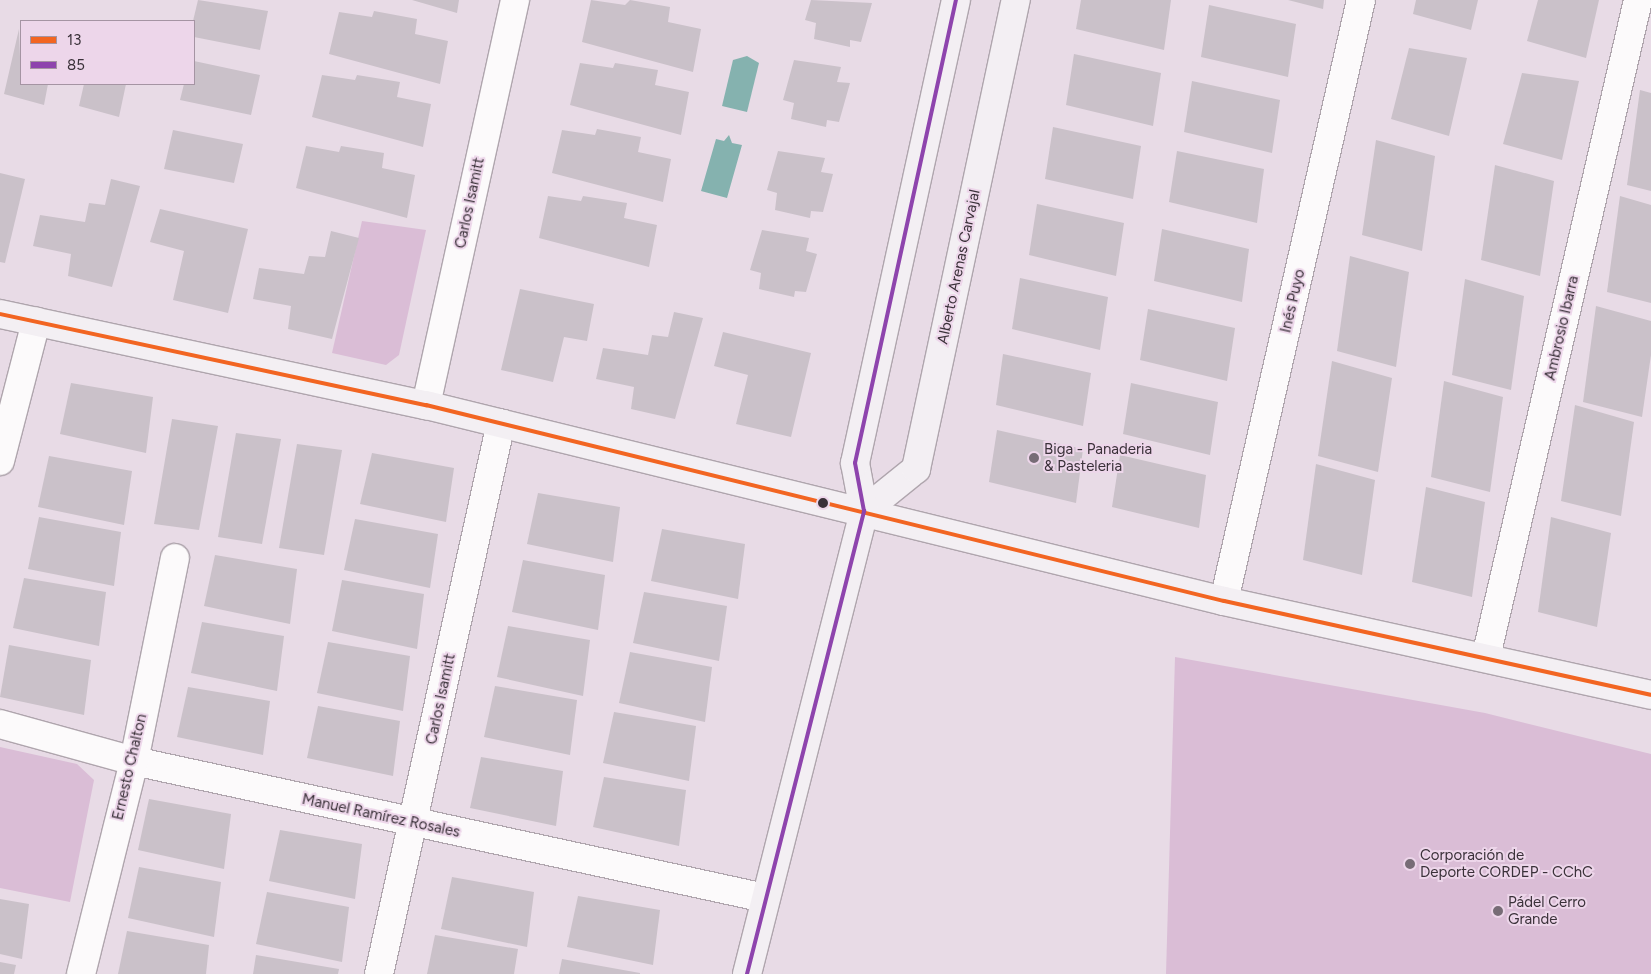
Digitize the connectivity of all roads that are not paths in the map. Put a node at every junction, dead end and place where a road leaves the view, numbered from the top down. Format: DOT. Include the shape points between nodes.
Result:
graph roads {
  1 [pos="515,0"];
  2 [pos="956,0"];
  3 [pos="1016,0"];
  4 [pos="1361,0"];
  5 [pos="1638,0"];
  6 [pos="0,314"];
  7 [pos="36,322"];
  8 [pos="426,405"];
  9 [pos="501,423"];
  10 [pos="0,461"];
  11 [pos="864,511"];
  12 [pos="174,558"];
  13 [pos="1224,601"];
  14 [pos="1486,657"];
  15 [pos="1651,695"];
  16 [pos="0,724"];
  17 [pos="134,761"];
  18 [pos="414,823"];
  19 [pos="765,898"];
  20 [pos="81,974"];
  21 [pos="379,974"];
  22 [pos="747,974"];
  1 -- 8 [label="street, Carlos Isamitt"];
  2 -- 11 [label="street" via="855,463"];
  3 -- 11 [label="street, Alberto Arenas Carvajal" via="916,469"];
  4 -- 13 [label="street, Inés Puyo"];
  5 -- 14 [label="street, Ambrosio Ibarra"];
  6 -- 7 [label="street"];
  7 -- 8 [label="street"];
  7 -- 10 [label="street"];
  8 -- 9 [label="street"];
  9 -- 11 [label="street"];
  9 -- 18 [label="street, Carlos Isamitt"];
  11 -- 13 [label="street"];
  11 -- 19 [label="street"];
  12 -- 17 [label="street, Ernesto Chalton"];
  13 -- 14 [label="street"];
  14 -- 15 [label="street"];
  16 -- 17 [label="street, Manuel Ramírez Rosales"];
  17 -- 18 [label="street, Manuel Ramírez Rosales"];
  17 -- 20 [label="street, Ernesto Chalton"];
  18 -- 19 [label="street, Manuel Ramírez Rosales"];
  18 -- 21 [label="street, Carlos Isamitt"];
  19 -- 22 [label="street"];
}
